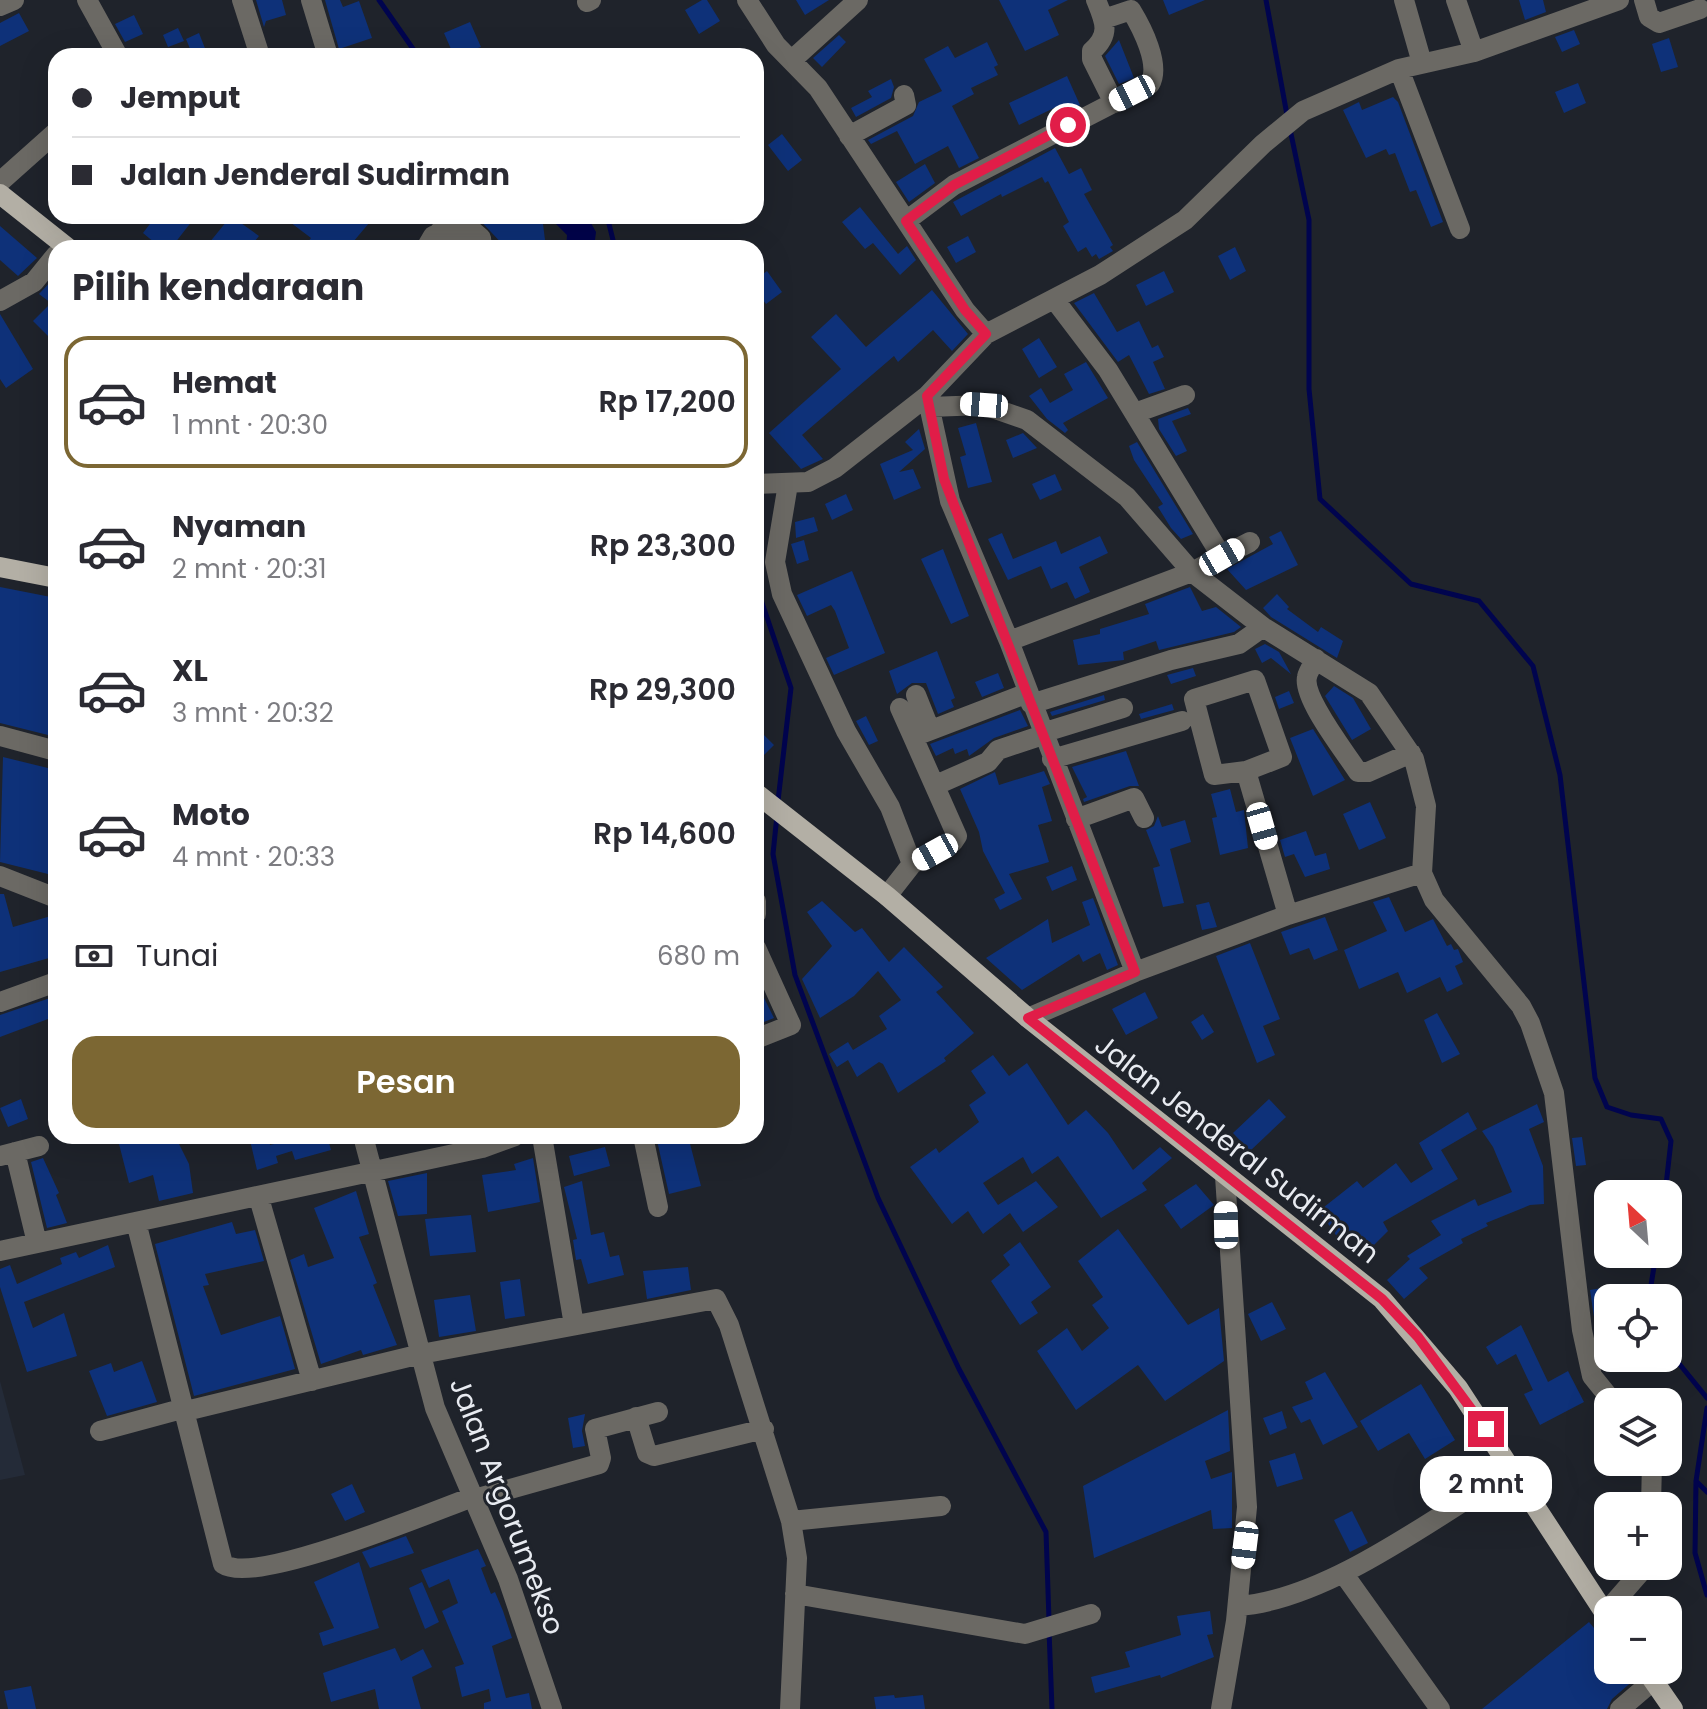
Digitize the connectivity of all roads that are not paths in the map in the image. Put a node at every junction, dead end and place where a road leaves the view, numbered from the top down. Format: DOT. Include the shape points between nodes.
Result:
graph roads {
  1 [pos="14,0"];
  2 [pos="87,0"];
  3 [pos="242,0"];
  4 [pos="311,0"];
  5 [pos="747,0"];
  6 [pos="858,0"];
  7 [pos="1404,0"];
  8 [pos="1456,0"];
  9 [pos="1619,0"];
  10 [pos="1644,0"];
  11 [pos="1698,5"];
  12 [pos="0,6"];
  13 [pos="1100,9"];
  14 [pos="1707,30"];
  15 [pos="114,48"];
  16 [pos="257,48"];
  17 [pos="326,48"];
  18 [pos="1474,52"];
  19 [pos="792,60"];
  20 [pos="1422,63"];
  21 [pos="1399,69"];
  22 [pos="904,95"];
  23 [pos="1114,103"];
  24 [pos="849,136"];
  25 [pos="48,139"];
  26 [pos="0,182"];
  27 [pos="0,194"];
  28 [pos="906,221"];
  29 [pos="449,224"];
  30 [pos="465,224"];
  31 [pos="1460,229"];
  32 [pos="53,240"];
  33 [pos="432,240"];
  34 [pos="461,240"];
  35 [pos="481,240"];
  36 [pos="48,266"];
  37 [pos="1054,299"];
  38 [pos="0,301"];
  39 [pos="986,334"];
  40 [pos="1185,395"];
  41 [pos="928,401"];
  42 [pos="1135,413"];
  43 [pos="764,484"];
  44 [pos="788,484"];
  45 [pos="1250,542"];
  46 [pos="1222,557"];
  47 [pos="0,567"];
  48 [pos="1192,572"];
  49 [pos="48,576"];
  50 [pos="1263,627"];
  51 [pos="1009,641"];
  52 [pos="1316,659"];
  53 [pos="1030,698"];
  54 [pos="908,701"];
  55 [pos="1123,708"];
  56 [pos="1182,721"];
  57 [pos="922,733"];
  58 [pos="1043,734"];
  59 [pos="0,736"];
  60 [pos="48,749"];
  61 [pos="1411,753"];
  62 [pos="1052,759"];
  63 [pos="1246,771"];
  64 [pos="936,785"];
  65 [pos="764,799"];
  66 [pos="1144,818"];
  67 [pos="1076,819"];
  68 [pos="912,864"];
  69 [pos="1422,873"];
  70 [pos="0,876"];
  71 [pos="48,895"];
  72 [pos="887,896"];
  73 [pos="1288,915"];
  74 [pos="764,966"];
  75 [pos="1135,972"];
  76 [pos="48,985"];
  77 [pos="0,1002"];
  78 [pos="1028,1018"];
  79 [pos="764,1036"];
  80 [pos="365,1144"];
  81 [pos="477,1144"];
  82 [pos="543,1144"];
  83 [pos="645,1144"];
  84 [pos="39,1146"];
  85 [pos="8,1154"];
  86 [pos="372,1170"];
  87 [pos="1225,1176"];
  88 [pos="259,1198"];
  89 [pos="658,1207"];
  90 [pos="136,1222"];
  91 [pos="37,1243"];
  92 [pos="0,1251"];
  93 [pos="574,1325"];
  94 [pos="421,1354"];
  95 [pos="312,1381"];
  96 [pos="1602,1388"];
  97 [pos="186,1410"];
  98 [pos="658,1412"];
  99 [pos="636,1417"];
  100 [pos="764,1429"];
  101 [pos="100,1431"];
  102 [pos="1513,1470"];
  103 [pos="471,1499"];
  104 [pos="941,1506"];
  105 [pos="791,1521"];
  106 [pos="1343,1573"];
  107 [pos="1634,1580"];
  108 [pos="795,1594"];
  109 [pos="1594,1596"];
  110 [pos="1621,1596"];
  111 [pos="1238,1606"];
  112 [pos="1091,1614"];
  113 [pos="1642,1684"];
  114 [pos="1656,1684"];
  115 [pos="552,1709"];
  116 [pos="790,1709"];
  117 [pos="1221,1709"];
  118 [pos="1440,1709"];
  119 [pos="1620,1709"];
  120 [pos="1673,1709"];
  1 -- 12 [label="street"];
  2 -- 15 [label="street"];
  3 -- 16 [label="street"];
  4 -- 17 [label="street"];
  5 -- 19 [label="street"];
  6 -- 19 [label="street"];
  7 -- 20 [label="street"];
  8 -- 18 [label="street"];
  9 -- 18 [label="street"];
  10 -- 11 [label="street" via="1649,17 1659,23"];
  11 -- 14 [label="street"];
  13 -- 23 [label="street" via="1105,36 1092,59"];
  13 -- 23 [label="street" via="1131,10 1154,64 1150,84"];
  18 -- 20 [label="street"];
  19 -- 24 [label="street"];
  20 -- 21 [label="street"];
  21 -- 31 [label="street"];
  21 -- 37 [label="street" via="1303,111 1185,220"];
  22 -- 24 [label="street" via="906,105"];
  23 -- 28 [label="street" via="954,185"];
  24 -- 28 [label="street"];
  25 -- 26 [label="street"];
  27 -- 32 [label="main road"];
  28 -- 39 [label="street"];
  29 -- 33 [label="street"];
  30 -- 35 [label="street"];
  33 -- 34 [label="street" via="454,232"];
  36 -- 38 [label="street" via="34,282"];
  37 -- 39 [label="street"];
  37 -- 42 [label="street"];
  39 -- 41 [label="street"];
  40 -- 42 [label="street"];
  41 -- 44 [label="street" via="835,468 808,482"];
  41 -- 48 [label="street" via="984,405 1027,420 1127,497"];
  41 -- 51 [label="street" via="950,501"];
  42 -- 46 [label="street"];
  43 -- 44 [label="street"];
  44 -- 68 [label="street" via="775,562 782,594 846,731 890,807"];
  45 -- 46 [label="street"];
  46 -- 48 [label="street"];
  47 -- 49 [label="main road"];
  48 -- 50 [label="street"];
  48 -- 51 [label="street"];
  50 -- 52 [label="street"];
  50 -- 53 [label="street" via="1239,644"];
  51 -- 53 [label="street"];
  52 -- 61 [label="street" via="1369,693"];
  52 -- 61 [label="street" via="1307,677 1308,689 1329,732 1358,772"];
  53 -- 57 [label="street"];
  53 -- 58 [label="street"];
  54 -- 57 [label="street"];
  55 -- 58 [label="street"];
  56 -- 62 [label="street"];
  57 -- 64 [label="street"];
  58 -- 62 [label="street"];
  58 -- 64 [label="street" via="998,750 988,762"];
  59 -- 60 [label="street"];
  61 -- 69 [label="street" via="1426,806"];
  62 -- 67 [label="street"];
  63 -- 63 [label="street" via="1214,775 1194,699 1253,680 1282,753 1279,760"];
  63 -- 73 [label="street"];
  64 -- 68 [label="street" via="957,836"];
  65 -- 72 [label="main road, Jalan Jenderal Sudirman"];
  66 -- 67 [label="street" via="1134,798"];
  67 -- 75 [label="street"];
  68 -- 72 [label="street"];
  69 -- 73 [label="street"];
  69 -- 96 [label="street" via="1434,900 1521,1006 1535,1035 1554,1093 1582,1330 1592,1376"];
  70 -- 71 [label="street"];
  72 -- 78 [label="main road, Jalan Jenderal Sudirman"];
  73 -- 75 [label="street"];
  74 -- 79 [label="street" via="791,1025"];
  75 -- 78 [label="street"];
  76 -- 77 [label="street"];
  78 -- 87 [label="main road, Jalan Jenderal Sudirman"];
  80 -- 86 [label="street, Jalan Argorumekso"];
  81 -- 86 [label="street"];
  82 -- 93 [label="street"];
  83 -- 89 [label="street"];
  84 -- 85 [label="street"];
  85 -- 91 [label="street"];
  86 -- 88 [label="street"];
  86 -- 94 [label="street, Jalan Argorumekso"];
  87 -- 102 [label="main road, Jalan Jenderal Sudirman" via="1382,1299 1458,1388"];
  87 -- 111 [label="street" via="1247,1507"];
  88 -- 90 [label="street"];
  88 -- 95 [label="street"];
  90 -- 91 [label="street"];
  90 -- 97 [label="street"];
  91 -- 92 [label="street"];
  93 -- 94 [label="street"];
  93 -- 100 [label="street" via="716,1299"];
  94 -- 95 [label="street"];
  94 -- 103 [label="street, Jalan Argorumekso" via="435,1408"];
  95 -- 97 [label="street"];
  97 -- 101 [label="street"];
  97 -- 103 [label="street" via="219,1558 228,1568 289,1563"];
  98 -- 99 [label="street"];
  99 -- 100 [label="street" via="647,1453 654,1456"];
  99 -- 103 [label="street" via="595,1429 599,1464"];
  100 -- 105 [label="street"];
  102 -- 106 [label="street"];
  102 -- 109 [label="main road, Jalan Jenderal Sudirman"];
  103 -- 115 [label="street, Jalan Argorumekso" via="508,1579"];
  104 -- 105 [label="street"];
  105 -- 108 [label="street"];
  106 -- 111 [label="street" via="1271,1603"];
  106 -- 118 [label="street"];
  107 -- 110 [label="street"];
  108 -- 112 [label="street" via="1025,1634"];
  108 -- 116 [label="street"];
  111 -- 117 [label="street"];
  113 -- 119 [label="street"];
  114 -- 120 [label="main road"];
}
